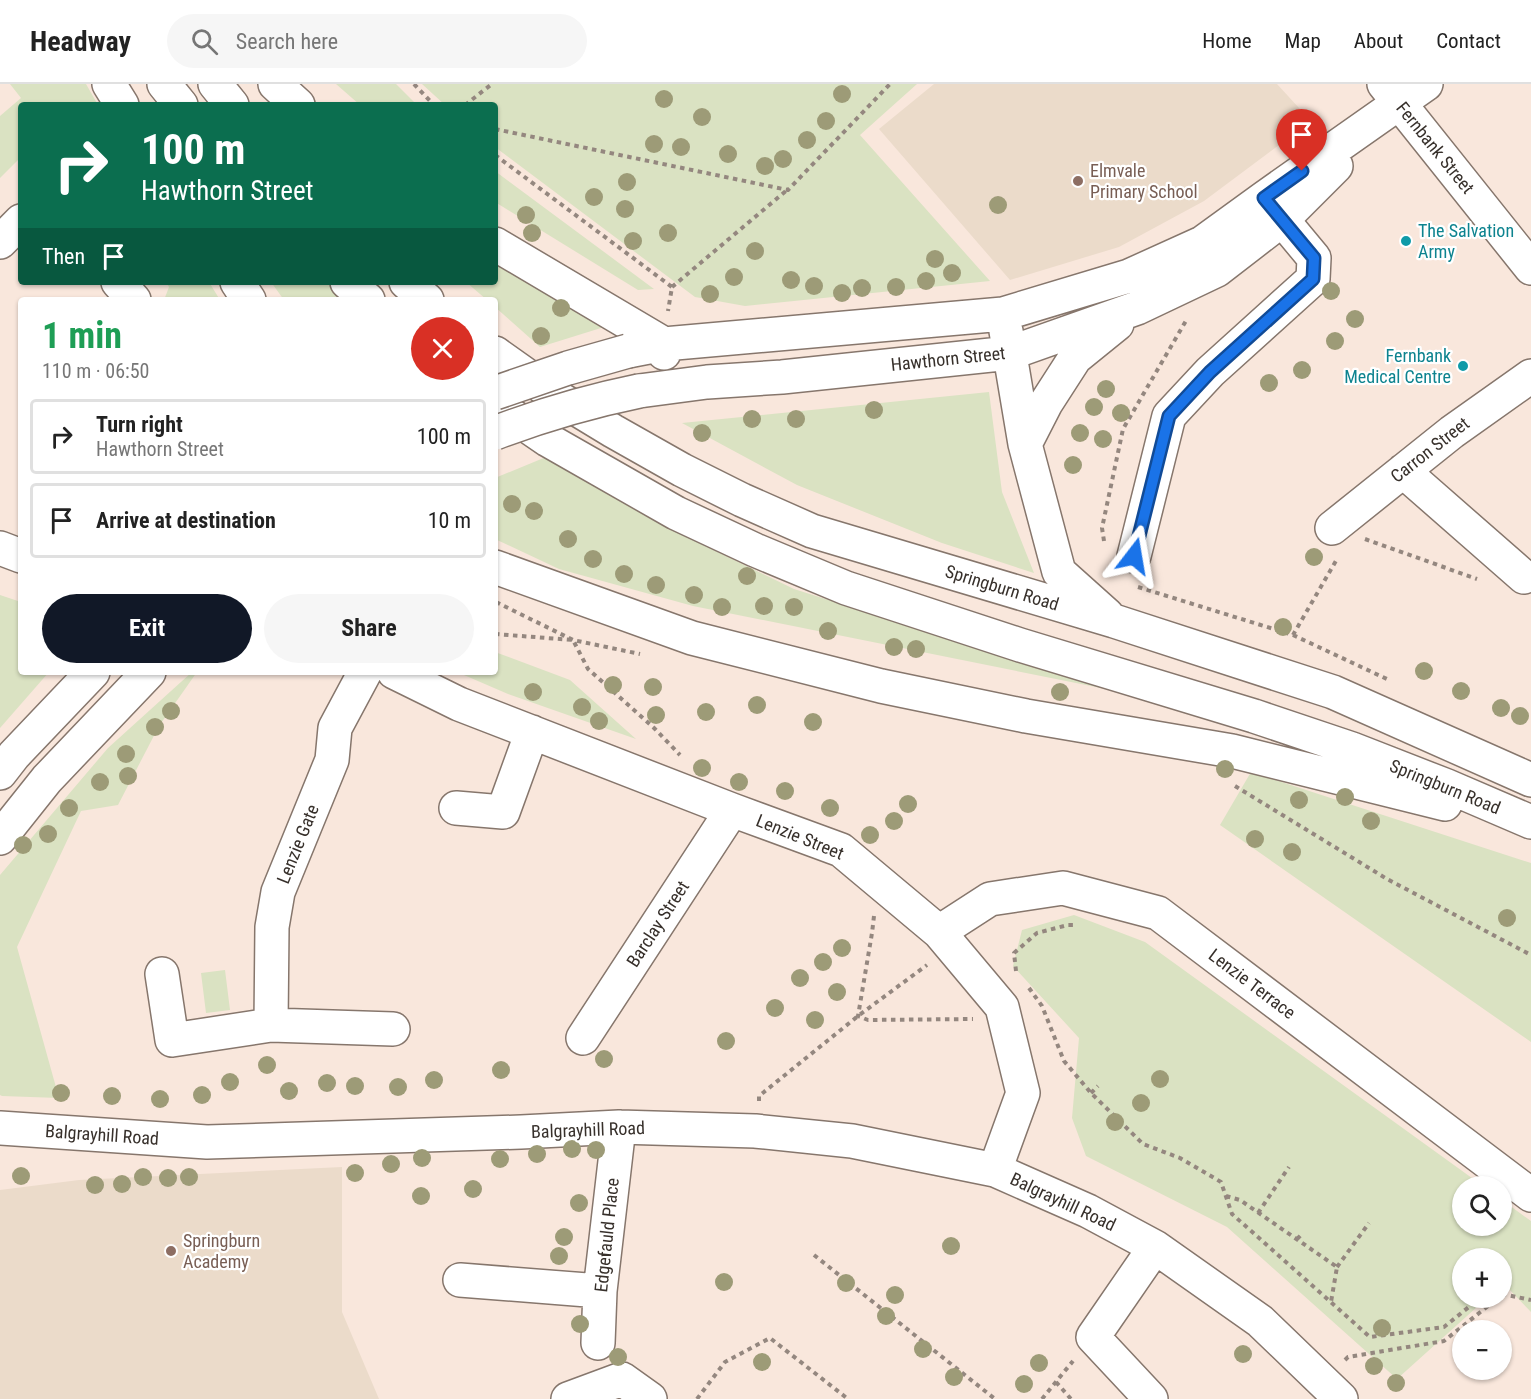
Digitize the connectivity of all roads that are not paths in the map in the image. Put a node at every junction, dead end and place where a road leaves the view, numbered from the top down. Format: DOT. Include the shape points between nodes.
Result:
graph roads {
  1 [pos="108,84"];
  2 [pos="164,84"];
  3 [pos="215,84"];
  4 [pos="275,84"];
  5 [pos="1426,84"];
  6 [pos="1391,93"];
  7 [pos="120,102"];
  8 [pos="179,102"];
  9 [pos="230,102"];
  10 [pos="295,102"];
  11 [pos="1274,208"];
  12 [pos="18,224"];
  13 [pos="0,242"];
  14 [pos="498,246"];
  15 [pos="1531,268"];
  16 [pos="121,285"];
  17 [pos="350,285"];
  18 [pos="410,285"];
  19 [pos="131,297"];
  20 [pos="364,297"];
  21 [pos="424,297"];
  22 [pos="1137,308"];
  23 [pos="1003,314"];
  24 [pos="664,345"];
  25 [pos="1010,353"];
  26 [pos="498,355"];
  27 [pos="1531,376"];
  28 [pos="651,389"];
  29 [pos="498,392"];
  30 [pos="498,406"];
  31 [pos="498,432"];
  32 [pos="1024,444"];
  33 [pos="1403,471"];
  34 [pos="1341,531"];
  35 [pos="0,548"];
  36 [pos="18,555"];
  37 [pos="1124,563"];
  38 [pos="498,568"];
  39 [pos="1524,577"];
  40 [pos="1114,621"];
  41 [pos="90,675"];
  42 [pos="363,675"];
  43 [pos="400,675"];
  44 [pos="144,677"];
  45 [pos="532,732"];
  46 [pos="0,773"];
  47 [pos="1531,780"];
  48 [pos="456,808"];
  49 [pos="732,810"];
  50 [pos="1531,824"];
  51 [pos="0,838"];
  52 [pos="946,939"];
  53 [pos="162,974"];
  54 [pos="271,1025"];
  55 [pos="393,1029"];
  56 [pos="583,1038"];
  57 [pos="619,1127"];
  58 [pos="0,1128"];
  59 [pos="995,1170"];
  60 [pos="1531,1195"];
  61 [pos="1155,1247"];
  62 [pos="460,1280"];
  63 [pos="600,1291"];
  64 [pos="598,1343"];
  65 [pos="1332,1390"];
  66 [pos="568,1399"];
  67 [pos="650,1399"];
  68 [pos="1151,1399"];
  1 -- 7 [label="main road"];
  2 -- 8 [label="main road"];
  3 -- 9 [label="main road"];
  4 -- 10 [label="main road"];
  5 -- 6 [label="main road, Hawthorn Street"];
  6 -- 11 [label="main road, Hawthorn Street"];
  6 -- 15 [label="main road, Fernbank Street"];
  11 -- 22 [label="main road, Hawthorn Street" via="1217,270"];
  11 -- 23 [label="main road, Hawthorn Street" via="1129,276"];
  11 -- 37 [label="main road" via="1314,258 1313,279 1210,372 1169,416"];
  12 -- 13 [label="main road"];
  14 -- 24 [label="main road"];
  16 -- 19 [label="main road"];
  17 -- 20 [label="main road"];
  18 -- 21 [label="main road"];
  22 -- 25 [label="main road, Hawthorn Street"];
  22 -- 32 [label="main road" via="1075,358"];
  23 -- 24 [label="main road, Hawthorn Street"];
  23 -- 25 [label="main road"];
  24 -- 28 [label="main road"];
  24 -- 29 [label="main road, Hawthorn Street, bridge" via="628,351"];
  25 -- 28 [label="main road, Hawthorn Street"];
  25 -- 32 [label="main road"];
  26 -- 40 [label="main road, Springburn Road" via="612,431 682,470 812,531"];
  27 -- 33 [label="main road, Carron Street"];
  28 -- 31 [label="main road, Hawthorn Street, bridge" via="562,410"];
  30 -- 50 [label="main road, Springburn Road" via="548,440 676,513 846,588 1341,745"];
  32 -- 40 [label="main road" via="1059,572"];
  33 -- 34 [label="main road, Carron Street"];
  33 -- 39 [label="main road"];
  35 -- 36 [label="main road"];
  38 -- 50 [label="main road" via="692,638 881,686 1026,716 1232,751"];
  40 -- 47 [label="main road, Springburn Road" via="1333,692"];
  41 -- 46 [label="main road"];
  42 -- 54 [label="main road, Lenzie Gate" via="335,728 332,760 278,892 272,927"];
  43 -- 45 [label="main road, Lenzie Street" via="459,704"];
  44 -- 51 [label="main road" via="47,779"];
  45 -- 48 [label="main road" via="503,812"];
  45 -- 49 [label="main road, Lenzie Street"];
  49 -- 52 [label="main road, Lenzie Street" via="842,850"];
  49 -- 56 [label="main road, Barclay Street"];
  52 -- 59 [label="main road, Lenzie Street" via="1002,1007 1023,1092"];
  52 -- 60 [label="main road, Lenzie Terrace" via="990,899 1063,888 1158,913"];
  53 -- 54 [label="main road" via="172,1040"];
  54 -- 55 [label="main road"];
  57 -- 58 [label="main road, Balgrayhill Road" via="207,1142"];
  57 -- 59 [label="main road, Balgrayhill Road" via="755,1131 852,1141"];
  57 -- 63 [label="main road, Edgefauld Place"];
  59 -- 61 [label="main road, Balgrayhill Road" via="1088,1210"];
  61 -- 65 [label="main road, Balgrayhill Road" via="1260,1321"];
  61 -- 68 [label="main road" via="1093,1337"];
  62 -- 63 [label="main road"];
  63 -- 64 [label="main road, Edgefauld Place"];
  66 -- 67 [label="main road" via="622,1379"];
}
